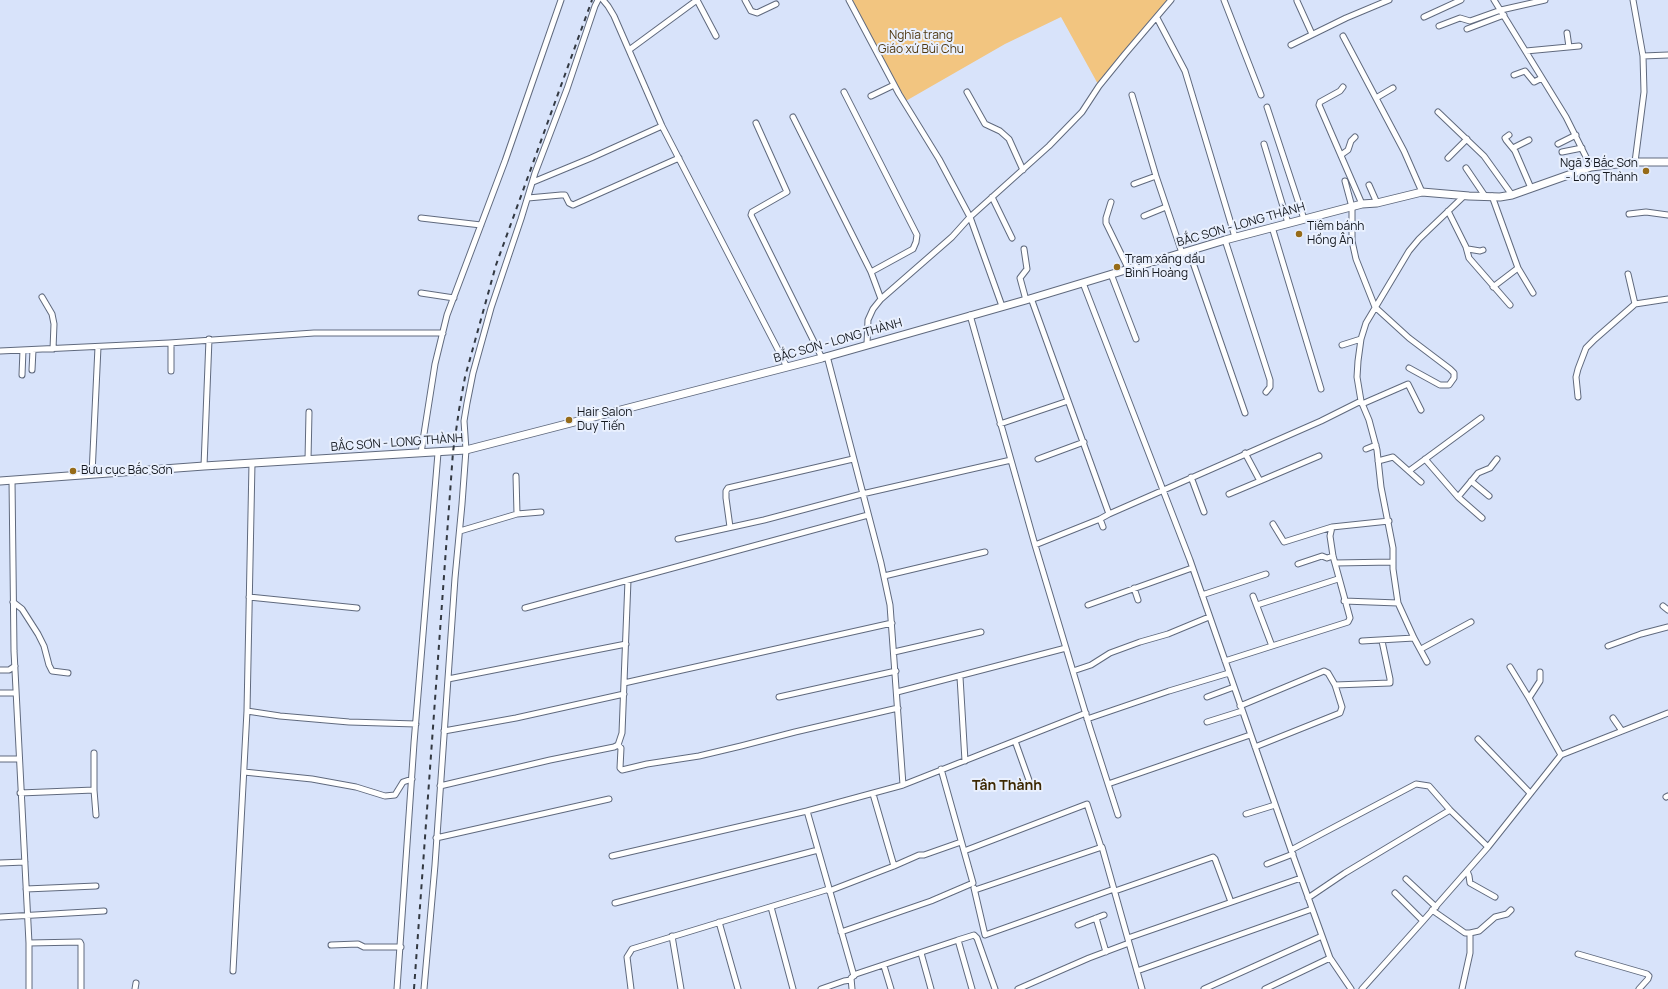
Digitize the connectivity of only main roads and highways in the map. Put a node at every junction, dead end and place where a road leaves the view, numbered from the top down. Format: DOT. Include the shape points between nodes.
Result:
graph roads {
  1 [pos="1668,162"];
  2 [pos="0,481"];
  1 -- 2 [label="main road, BẮC SƠN - LONG THÀNH" via="1635,162 1591,167 1512,195 1464,196 1422,192 1362,204 1235,237 824,357 466,450"];
}
